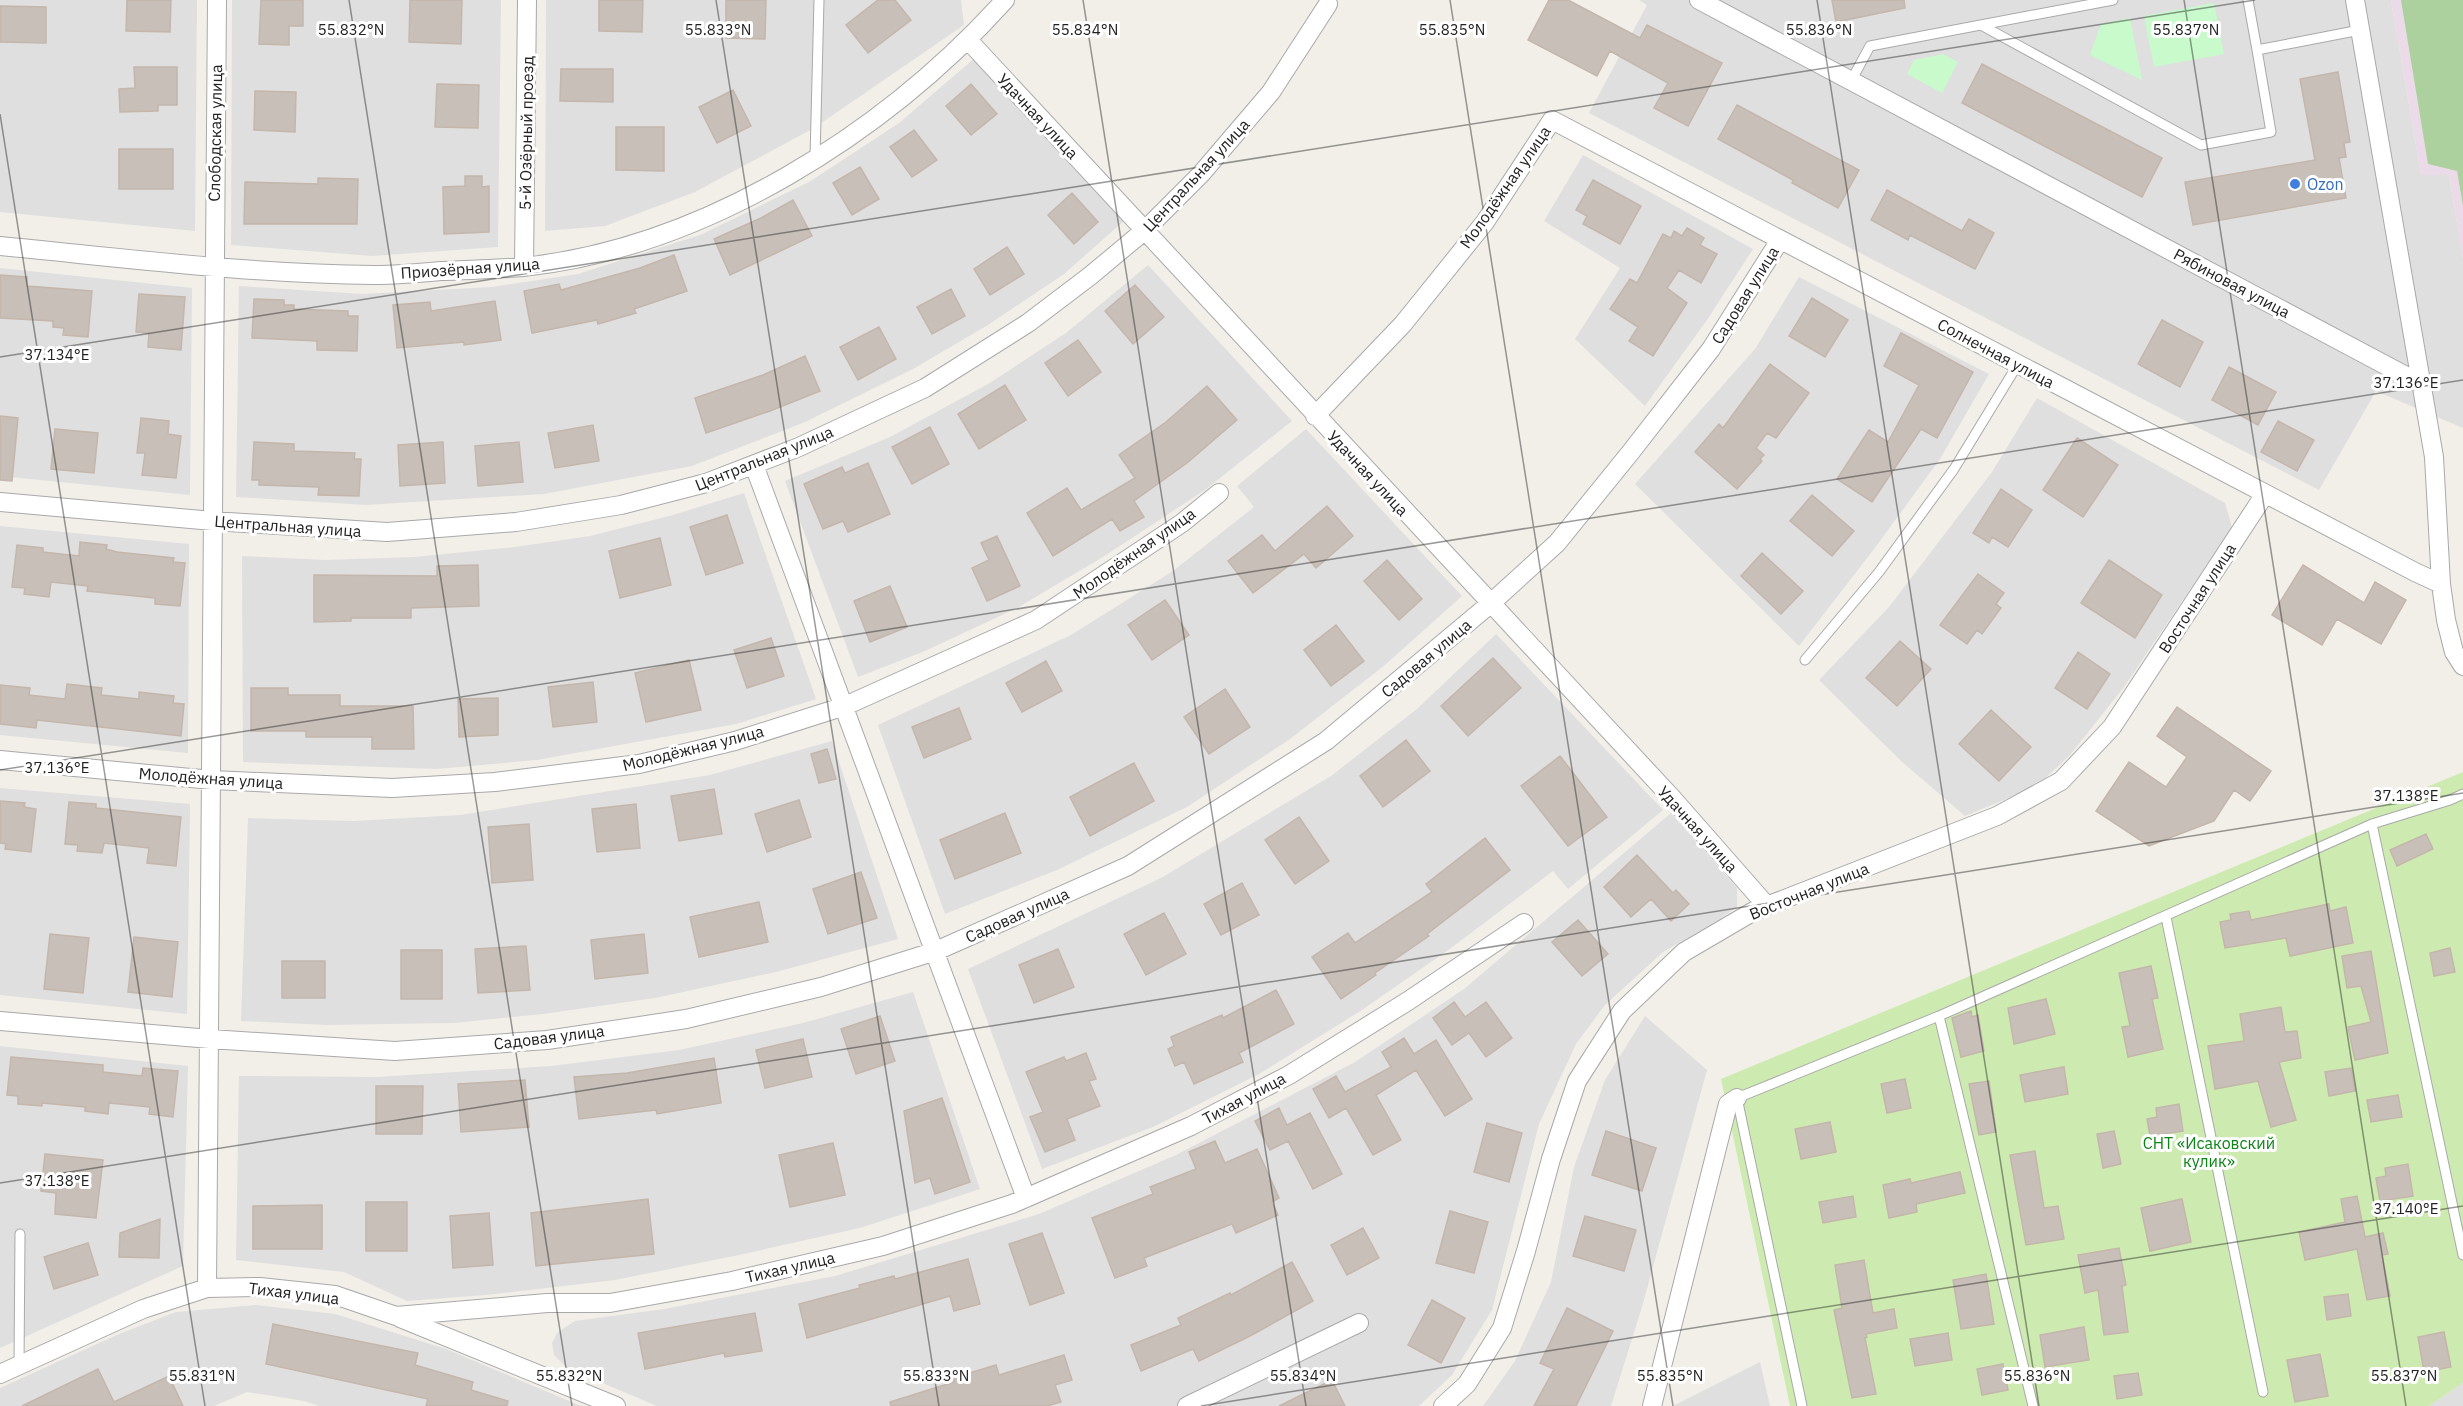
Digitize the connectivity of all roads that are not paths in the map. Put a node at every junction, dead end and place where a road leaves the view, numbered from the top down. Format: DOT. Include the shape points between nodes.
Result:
graph roads {
  1 [pos="217,0"];
  2 [pos="527,0"];
  3 [pos="819,0"];
  4 [pos="1699,0"];
  5 [pos="2113,0"];
  6 [pos="2248,0"];
  7 [pos="2355,0"];
  8 [pos="993,4"];
  9 [pos="1328,4"];
  10 [pos="1981,25"];
  11 [pos="2360,30"];
  12 [pos="969,40"];
  13 [pos="2257,50"];
  14 [pos="1851,81"];
  15 [pos="1552,120"];
  16 [pos="815,159"];
  17 [pos="1144,231"];
  18 [pos="1780,240"];
  19 [pos="0,246"];
  20 [pos="214,267"];
  21 [pos="524,267"];
  22 [pos="2018,364"];
  23 [pos="2421,384"];
  24 [pos="1315,416"];
  25 [pos="754,465"];
  26 [pos="1219,493"];
  27 [pos="2265,494"];
  28 [pos="0,502"];
  29 [pos="213,521"];
  30 [pos="2441,584"];
  31 [pos="1490,604"];
  32 [pos="1805,660"];
  33 [pos="2463,666"];
  34 [pos="845,706"];
  35 [pos="0,760"];
  36 [pos="212,780"];
  37 [pos="2463,794"];
  38 [pos="2372,824"];
  39 [pos="1767,906"];
  40 [pos="2166,917"];
  41 [pos="1524,923"];
  42 [pos="936,951"];
  43 [pos="1939,1016"];
  44 [pos="0,1021"];
  45 [pos="210,1040"];
  46 [pos="1737,1098"];
  47 [pos="1026,1198"];
  48 [pos="20,1234"];
  49 [pos="2463,1255"];
  50 [pos="207,1288"];
  51 [pos="396,1316"];
  52 [pos="1359,1323"];
  53 [pos="19,1365"];
  54 [pos="0,1374"];
  55 [pos="2263,1392"];
  56 [pos="616,1406"];
  57 [pos="1187,1406"];
  58 [pos="1443,1406"];
  59 [pos="1652,1406"];
  60 [pos="1802,1406"];
  61 [pos="2033,1406"];
  1 -- 20 [label="street, Слободская улица"];
  2 -- 21 [label="street, 5-й Озёрный проезд"];
  3 -- 16 [label="lane"];
  4 -- 14 [label="street, Рябиновая улица"];
  5 -- 10 [label="lane"];
  6 -- 13 [label="lane"];
  7 -- 11 [label="street"];
  8 -- 12 [label="street, Приозёрная улица"];
  9 -- 17 [label="street, Центральная улица" via="1271,92 1201,174"];
  10 -- 13 [label="lane" via="2201,144 2271,132"];
  10 -- 14 [label="lane" via="1870,46"];
  11 -- 13 [label="lane"];
  11 -- 23 [label="street"];
  12 -- 16 [label="street, Приозёрная улица" via="912,91"];
  12 -- 17 [label="street, Удачная улица"];
  14 -- 23 [label="street, Рябиновая улица"];
  15 -- 18 [label="street, Солнечная улица"];
  15 -- 24 [label="street, Молодёжная улица" via="1478,232 1403,324"];
  16 -- 21 [label="street, Приозёрная улица" via="679,228 588,255"];
  17 -- 24 [label="street, Удачная улица"];
  17 -- 25 [label="street, Центральная улица" via="1028,323 925,388"];
  18 -- 22 [label="street, Солнечная улица"];
  18 -- 31 [label="street, Садовая улица" via="1711,349 1630,453 1557,543"];
  19 -- 20 [label="street, Приозёрная улица"];
  20 -- 21 [label="street, Приозёрная улица" via="377,275"];
  20 -- 29 [label="street, Слободская улица"];
  22 -- 27 [label="street, Солнечная улица"];
  22 -- 32 [label="lane" via="1954,469 1879,572"];
  23 -- 30 [label="street" via="2434,457"];
  24 -- 31 [label="street, Удачная улица"];
  25 -- 29 [label="street, Центральная улица" via="706,483 621,505 516,522 387,532"];
  25 -- 34 [label="street"];
  26 -- 34 [label="street, Молодёжная улица" via="1182,523 1036,620"];
  27 -- 30 [label="street, Солнечная улица"];
  27 -- 39 [label="street, Восточная улица" via="2112,727 2061,782 1997,816"];
  28 -- 29 [label="street, Центральная улица"];
  29 -- 36 [label="street, Слободская улица"];
  30 -- 33 [label="street" via="2454,652"];
  31 -- 39 [label="street, Удачная улица"];
  31 -- 42 [label="street, Садовая улица" via="1326,741 1128,866"];
  34 -- 36 [label="street, Молодёжная улица" via="735,741 639,764 495,783 392,788"];
  34 -- 42 [label="street"];
  35 -- 36 [label="street, Молодёжная улица"];
  36 -- 45 [label="street, Слободская улица"];
  37 -- 38 [label="lane"];
  38 -- 40 [label="lane"];
  38 -- 49 [label="lane"];
  39 -- 58 [label="street, Восточная улица" via="1684,952 1622,1011 1577,1081 1502,1328 1467,1384"];
  40 -- 43 [label="lane"];
  40 -- 55 [label="lane"];
  41 -- 47 [label="street, Тихая улица" via="1289,1075 1191,1126"];
  42 -- 45 [label="street, Садовая улица" via="821,987 686,1019 547,1040 395,1051"];
  42 -- 47 [label="street"];
  43 -- 46 [label="lane"];
  43 -- 61 [label="lane"];
  44 -- 45 [label="street, Садовая улица"];
  45 -- 50 [label="street, Слободская улица"];
  46 -- 59 [label="street" via="1728,1104"];
  46 -- 60 [label="lane"];
  47 -- 51 [label="street, Тихая улица" via="883,1246 732,1281 610,1303 547,1303"];
  48 -- 53 [label="lane"];
  50 -- 51 [label="street, Тихая улица" via="260,1287 335,1295"];
  50 -- 53 [label="street, Тихая улица" via="143,1309"];
  51 -- 56 [label="street"];
  52 -- 57 [label="street"];
  53 -- 54 [label="street, Тихая улица"];
}
